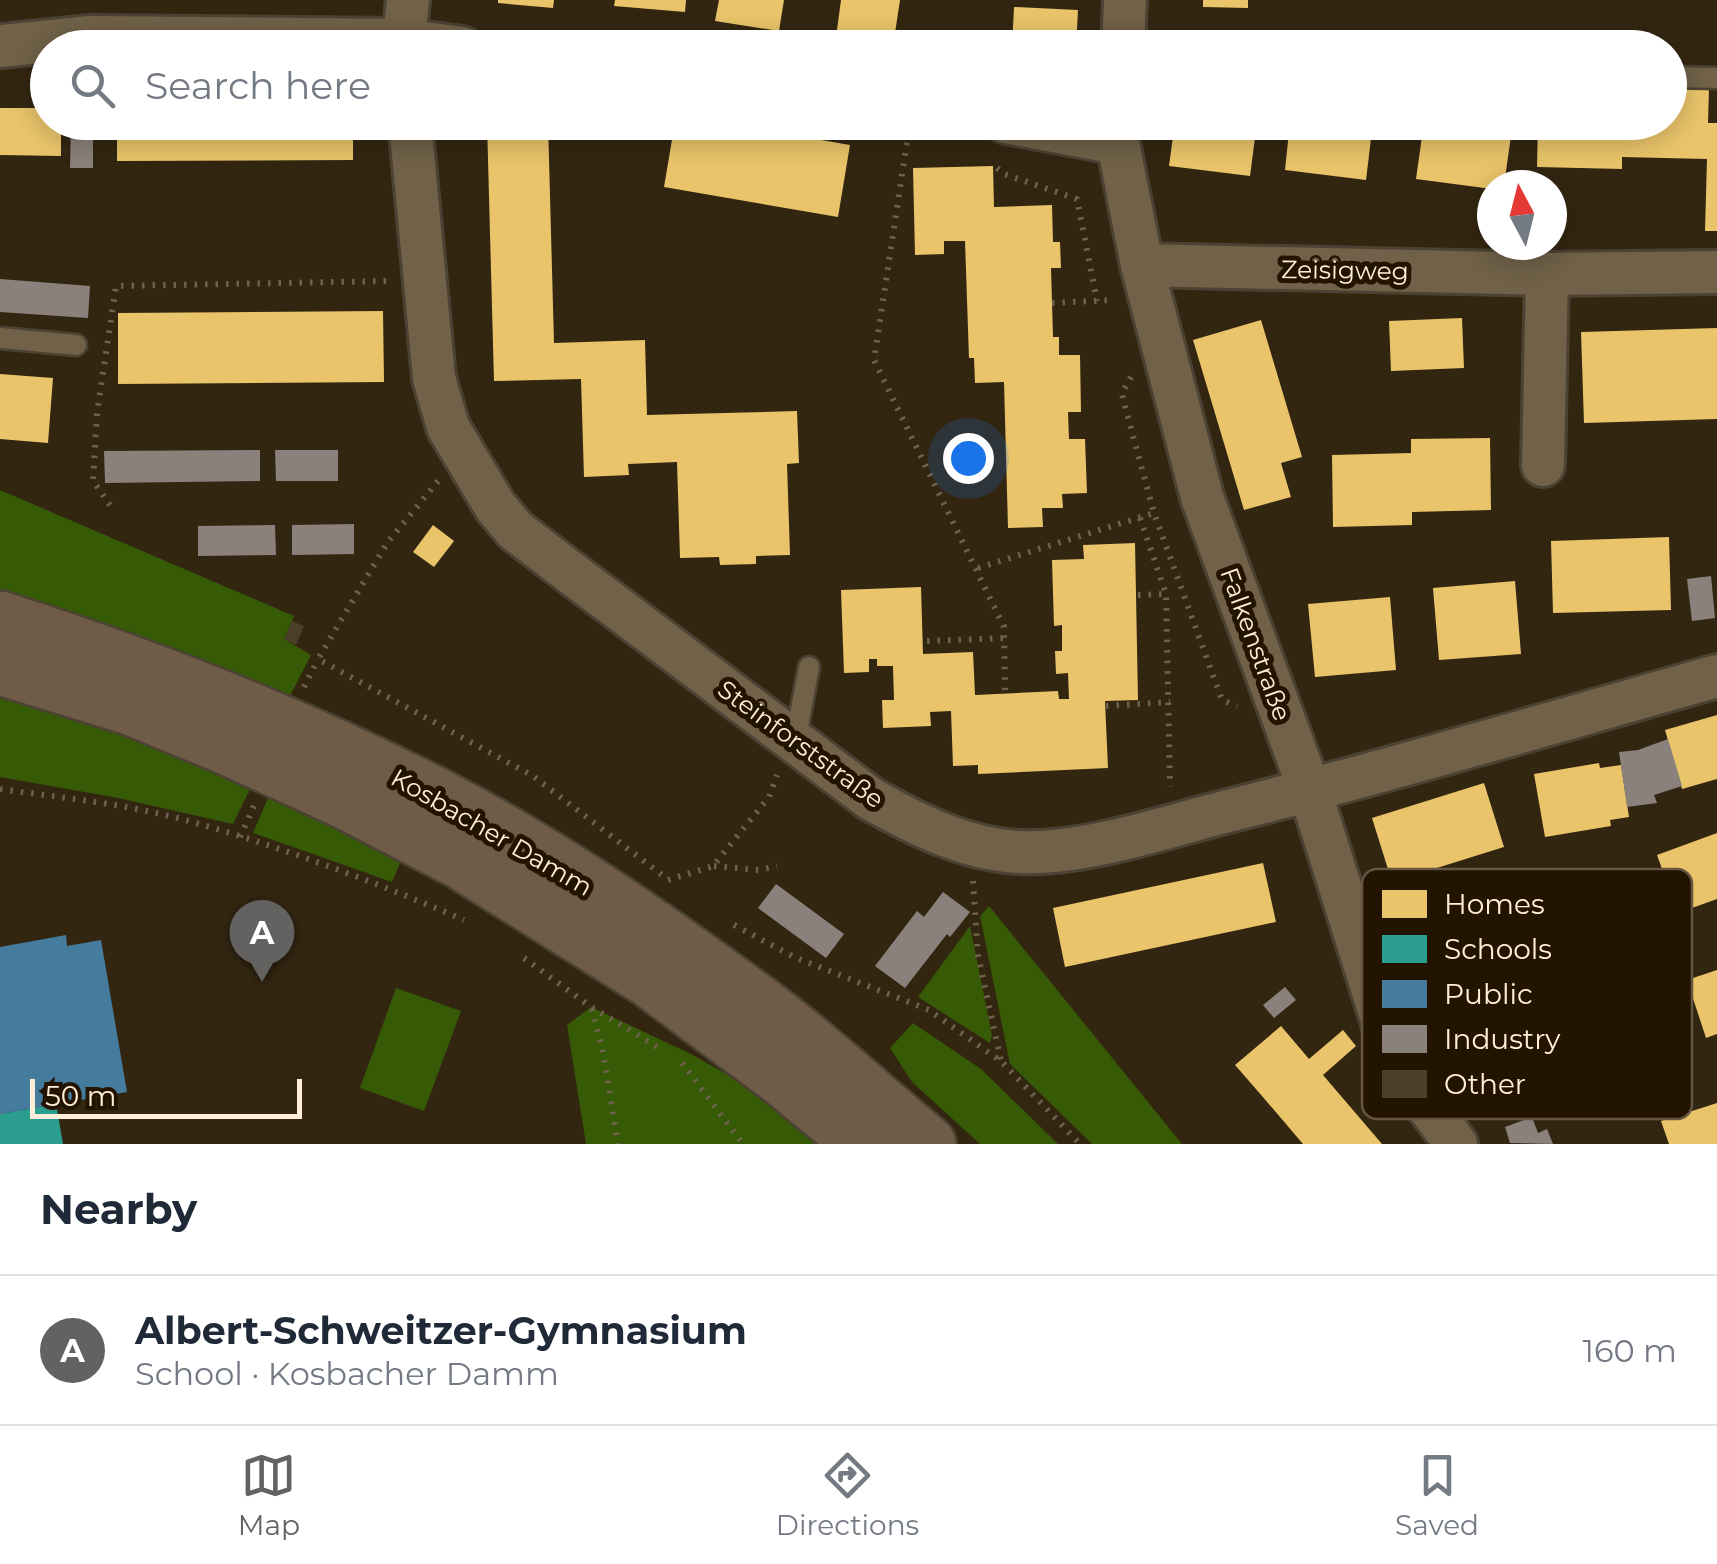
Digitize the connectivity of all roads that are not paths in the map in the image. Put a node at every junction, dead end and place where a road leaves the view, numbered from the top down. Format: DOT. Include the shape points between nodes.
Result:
graph roads {
  1 [pos="1126,0"];
  2 [pos="404,29"];
  3 [pos="359,30"];
  4 [pos="1124,30"];
  5 [pos="30,43"];
  6 [pos="0,46"];
  7 [pos="1687,77"];
  8 [pos="1717,78"];
  9 [pos="412,140"];
  10 [pos="1119,140"];
  11 [pos="1717,272"];
  12 [pos="1547,274"];
  13 [pos="1146,279"];
  14 [pos="0,338"];
  15 [pos="76,345"];
  16 [pos="1542,465"];
  17 [pos="0,619"];
  18 [pos="809,667"];
  19 [pos="0,668"];
  20 [pos="1717,676"];
  21 [pos="795,742"];
  22 [pos="1310,790"];
  23 [pos="1362,954"];
  24 [pos="1437,1119"];
  25 [pos="862,1144"];
  26 [pos="928,1144"];
  27 [pos="1456,1144"];
  1 -- 4 [label="street"];
  2 -- 3 [label="street"];
  5 -- 6 [label="street"];
  7 -- 8 [label="lane"];
  9 -- 21 [label="street, Steinforststraße" via="434,378 462,454 515,530"];
  10 -- 13 [label="street, Falkenstraße"];
  11 -- 12 [label="street, Zeisigweg"];
  12 -- 13 [label="street, Zeisigweg"];
  12 -- 16 [label="street"];
  13 -- 22 [label="street, Falkenstraße" via="1202,497"];
  14 -- 15 [label="lane"];
  17 -- 26 [label="street, Kosbacher Damm" via="239,703 520,842 756,1001"];
  18 -- 21 [label="lane"];
  19 -- 25 [label="street, Kosbacher Damm" via="130,707 224,746 460,860 649,979"];
  20 -- 22 [label="street, Steinforststraße"];
  21 -- 22 [label="street, Steinforststraße" via="919,826 1018,852 1067,850"];
  22 -- 23 [label="street, Falkenstraße"];
  24 -- 27 [label="street, Falkenstraße"];
}
